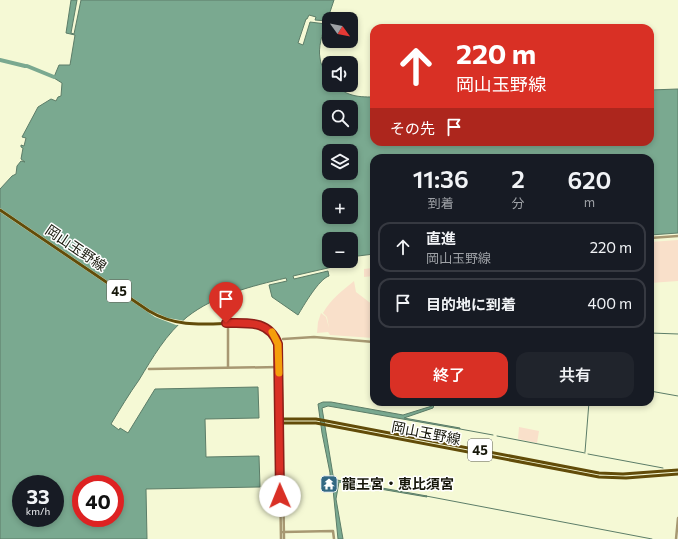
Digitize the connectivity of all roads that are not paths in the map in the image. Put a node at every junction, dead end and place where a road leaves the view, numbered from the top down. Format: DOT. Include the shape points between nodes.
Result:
graph roads {
  1 [pos="0,210"];
  2 [pos="678,236"];
  3 [pos="654,238"];
  4 [pos="228,326"];
  5 [pos="283,339"];
  6 [pos="370,342"];
  7 [pos="280,367"];
  8 [pos="228,368"];
  9 [pos="149,369"];
  10 [pos="281,421"];
  11 [pos="678,470"];
  12 [pos="678,474"];
  13 [pos="678,518"];
  14 [pos="282,532"];
  15 [pos="281,539"];
  16 [pos="284,539"];
  17 [pos="334,539"];
  18 [pos="676,539"];
  1 -- 7 [label="main road, 岡山玉野線 / 45" via="163,319 184,324 264,324 276,334 281,349"];
  2 -- 3 [label="street"];
  4 -- 8 [label="street"];
  5 -- 6 [label="street"];
  7 -- 8 [label="street"];
  7 -- 10 [label="main road, 岡山玉野線 / 45"];
  8 -- 9 [label="street"];
  10 -- 11 [label="main road, 岡山玉野線 / 45" via="318,419 599,473"];
  10 -- 12 [label="main road, 岡山玉野線 / 45" via="316,423 599,477 626,478"];
  10 -- 14 [label="street"];
  13 -- 18 [label="street"];
  14 -- 15 [label="street"];
  14 -- 16 [label="street"];
  14 -- 17 [label="street" via="333,531"];
}
